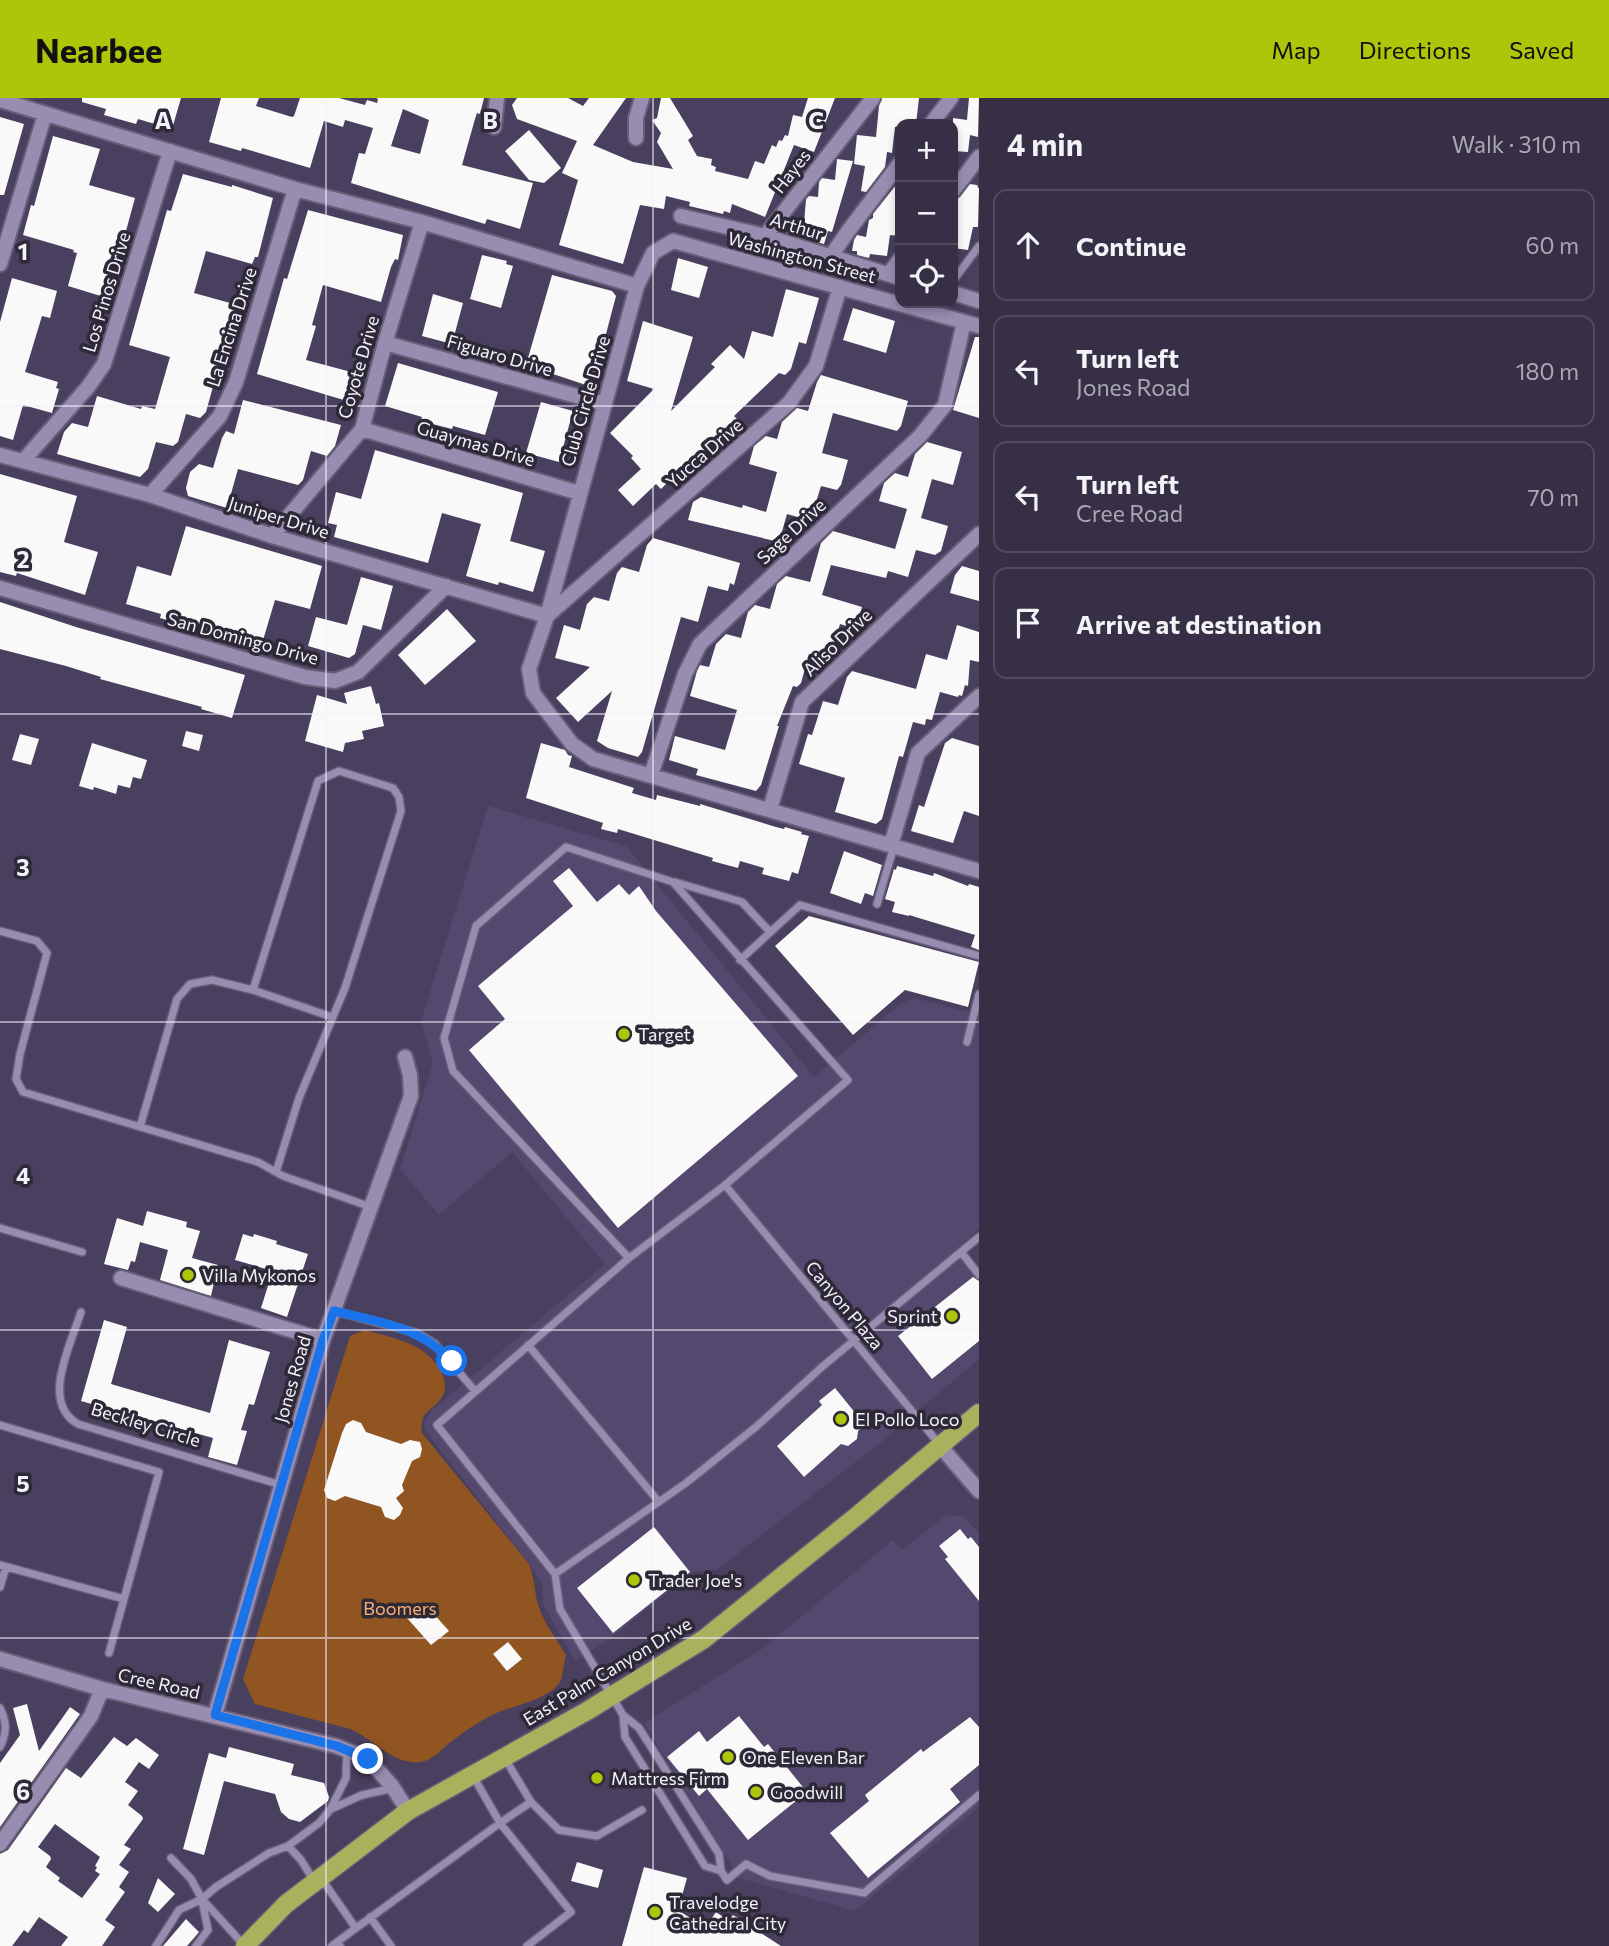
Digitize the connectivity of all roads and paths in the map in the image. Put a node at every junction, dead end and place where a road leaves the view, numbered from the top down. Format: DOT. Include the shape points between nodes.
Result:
graph roads {
  1 [pos="497,98"];
  2 [pos="642,98"];
  3 [pos="873,98"];
  4 [pos="951,98"];
  5 [pos="0,100"];
  6 [pos="45,114"];
  7 [pos="935,119"];
  8 [pos="495,127"];
  9 [pos="636,138"];
  10 [pos="170,151"];
  11 [pos="979,158"];
  12 [pos="895,170"];
  13 [pos="958,185"];
  14 [pos="295,189"];
  15 [pos="681,216"];
  16 [pos="422,222"];
  17 [pos="765,236"];
  18 [pos="979,246"];
  19 [pos="831,256"];
  20 [pos="0,264"];
  21 [pos="958,274"];
  22 [pos="894,276"];
  23 [pos="637,286"];
  24 [pos="840,287"];
  25 [pos="958,295"];
  26 [pos="979,301"];
  27 [pos="964,323"];
  28 [pos="979,327"];
  29 [pos="385,343"];
  30 [pos="605,404"];
  31 [pos="362,429"];
  32 [pos="0,455"];
  33 [pos="23,461"];
  34 [pos="579,493"];
  35 [pos="150,495"];
  36 [pos="979,534"];
  37 [pos="272,536"];
  38 [pos="446,586"];
  39 [pos="0,588"];
  40 [pos="547,616"];
  41 [pos="979,696"];
  42 [pos="651,775"];
  43 [pos="770,809"];
  44 [pos="892,846"];
  45 [pos="979,871"];
  46 [pos="673,882"];
  47 [pos="877,904"];
  48 [pos="0,931"];
  49 [pos="770,932"];
  50 [pos="979,956"];
  51 [pos="740,960"];
  52 [pos="253,990"];
  53 [pos="979,995"];
  54 [pos="332,1017"];
  55 [pos="967,1042"];
  56 [pos="405,1057"];
  57 [pos="139,1127"];
  58 [pos="276,1172"];
  59 [pos="725,1185"];
  60 [pos="371,1207"];
  61 [pos="0,1228"];
  62 [pos="979,1237"];
  63 [pos="82,1252"];
  64 [pos="961,1252"];
  65 [pos="629,1258"];
  66 [pos="979,1275"];
  67 [pos="121,1278"];
  68 [pos="334,1311"];
  69 [pos="80,1312"];
  70 [pos="323,1340"];
  71 [pos="855,1341"];
  72 [pos="528,1345"];
  73 [pos="475,1391"];
  74 [pos="979,1413"];
  75 [pos="0,1425"];
  76 [pos="940,1446"];
  77 [pos="281,1485"];
  78 [pos="979,1491"];
  79 [pos="659,1502"];
  80 [pos="3,1566"];
  81 [pos="555,1574"];
  82 [pos="0,1587"];
  83 [pos="124,1599"];
  84 [pos="109,1653"];
  85 [pos="0,1659"];
  86 [pos="102,1689"];
  87 [pos="612,1696"];
  88 [pos="0,1708"];
  89 [pos="215,1715"];
  90 [pos="623,1715"];
  91 [pos="0,1746"];
  92 [pos="652,1748"];
  93 [pos="347,1751"];
  94 [pos="504,1757"];
  95 [pos="638,1757"];
  96 [pos="472,1775"];
  97 [pos="394,1788"];
  98 [pos="979,1795"];
  99 [pos="531,1802"];
  100 [pos="330,1810"];
  101 [pos="642,1810"];
  102 [pos="408,1811"];
  103 [pos="500,1823"];
  104 [pos="0,1844"];
  105 [pos="288,1846"];
  106 [pos="171,1858"];
  107 [pos="721,1871"];
  108 [pos="318,1880"];
  109 [pos="202,1899"];
  110 [pos="370,1917"];
  111 [pos="355,1927"];
  112 [pos="336,1945"];
  113 [pos="156,1946"];
  114 [pos="196,1946"];
  115 [pos="245,1946"];
  116 [pos="391,1946"];
  117 [pos="527,1946"];
  1 -- 8 [label="street"];
  2 -- 9 [label="street"];
  3 -- 17 [label="street, Hayes"];
  4 -- 7 [label="street"];
  5 -- 6 [label="street"];
  6 -- 10 [label="street"];
  6 -- 20 [label="street"];
  10 -- 14 [label="street"];
  10 -- 33 [label="street, Los Pinos Drive" via="104,364"];
  11 -- 13 [label="street"];
  12 -- 19 [label="street"];
  14 -- 16 [label="street"];
  14 -- 35 [label="street, La Encina Drive" via="236,383 220,416"];
  15 -- 17 [label="street, Arthur"];
  16 -- 23 [label="street"];
  16 -- 29 [label="street, Coyote Drive"];
  17 -- 19 [label="street, Arthur"];
  18 -- 21 [label="lane"];
  19 -- 22 [label="street, Arthur"];
  23 -- 24 [label="street, Washington Street" via="653,253 673,241"];
  23 -- 30 [label="street, Club Circle Drive"];
  24 -- 27 [label="street, Washington Street"];
  24 -- 40 [label="street, Yucca Drive" via="816,366 789,403"];
  25 -- 26 [label="street"];
  27 -- 28 [label="street, Washington Street"];
  27 -- 42 [label="street, Sage Drive" via="945,405 920,436 700,644 685,674"];
  29 -- 30 [label="street, Figuaro Drive"];
  29 -- 31 [label="street, Coyote Drive"];
  30 -- 34 [label="street, Club Circle Drive"];
  31 -- 34 [label="street, Guaymas Drive"];
  31 -- 37 [label="street, Coyote Drive"];
  32 -- 33 [label="street, Juniper Drive"];
  33 -- 35 [label="street, Juniper Drive"];
  34 -- 40 [label="street, Club Circle Drive"];
  35 -- 37 [label="street, Juniper Drive"];
  36 -- 43 [label="street, Aliso Drive" via="802,702"];
  37 -- 38 [label="street, Juniper Drive"];
  38 -- 39 [label="street, San Domingo Drive" via="358,672 335,681 305,677"];
  38 -- 40 [label="street, Juniper Drive"];
  40 -- 42 [label="street, Club Circle Drive" via="529,669 533,693 572,744 593,759"];
  41 -- 44 [label="street" via="919,753"];
  42 -- 43 [label="street, Club Circle Drive"];
  43 -- 44 [label="street, Club Circle Drive"];
  44 -- 45 [label="street, Club Circle Drive"];
  44 -- 47 [label="lane"];
  46 -- 49 [label="lane" via="742,902"];
  46 -- 51 [label="lane"];
  46 -- 65 [label="lane" via="566,848 476,926 444,1038 453,1071"];
  48 -- 57 [label="lane" via="37,941 47,953 20,1054 16,1079 23,1092"];
  49 -- 50 [label="lane" via="800,905"];
  49 -- 51 [label="lane"];
  51 -- 59 [label="lane" via="848,1080"];
  52 -- 54 [label="lane"];
  52 -- 54 [label="lane" via="318,781 340,771 393,788 400,797 401,811"];
  52 -- 57 [label="lane" via="212,980 190,984 177,999"];
  53 -- 55 [label="lane"];
  54 -- 58 [label="lane" via="299,1098"];
  56 -- 60 [label="street, Jones Road" via="411,1096"];
  57 -- 58 [label="lane" via="258,1162"];
  58 -- 60 [label="lane"];
  59 -- 65 [label="lane"];
  59 -- 71 [label="lane, Canyon Plaza"];
  60 -- 68 [label="street, Jones Road"];
  61 -- 63 [label="lane"];
  62 -- 64 [label="lane"];
  64 -- 66 [label="lane"];
  64 -- 71 [label="lane"];
  65 -- 72 [label="lane"];
  67 -- 70 [label="street"];
  68 -- 70 [label="street, Jones Road"];
  68 -- 73 [label="lane" via="417,1334 435,1344"];
  69 -- 77 [label="lane, Beckley Circle" via="58,1392 68,1418"];
  70 -- 77 [label="street, Jones Road"];
  71 -- 76 [label="lane, Canyon Plaza"];
  71 -- 79 [label="lane"];
  72 -- 73 [label="lane"];
  72 -- 79 [label="lane"];
  73 -- 81 [label="lane" via="437,1425"];
  74 -- 76 [label="main road, East Palm Canyon Drive"];
  75 -- 83 [label="lane" via="159,1472"];
  76 -- 78 [label="street"];
  76 -- 87 [label="main road, East Palm Canyon Drive" via="704,1639"];
  77 -- 89 [label="street, Jones Road"];
  79 -- 81 [label="lane"];
  80 -- 82 [label="lane"];
  80 -- 83 [label="lane"];
  81 -- 87 [label="lane" via="561,1609"];
  83 -- 84 [label="lane"];
  85 -- 86 [label="street, Cree Road"];
  86 -- 89 [label="street, Cree Road"];
  86 -- 104 [label="street" via="91,1716"];
  87 -- 90 [label="lane"];
  87 -- 94 [label="main road, East Palm Canyon Drive"];
  88 -- 91 [label="lane" via="6,1730"];
  89 -- 93 [label="street, Cree Road"];
  90 -- 92 [label="lane"];
  90 -- 95 [label="lane" via="625,1737"];
  92 -- 95 [label="lane"];
  92 -- 107 [label="lane" via="719,1854"];
  93 -- 97 [label="street, Cree Road" via="368,1759"];
  93 -- 100 [label="lane" via="346,1778"];
  94 -- 96 [label="main road, East Palm Canyon Drive"];
  94 -- 99 [label="lane"];
  95 -- 107 [label="lane" via="705,1866"];
  96 -- 102 [label="main road, East Palm Canyon Drive"];
  96 -- 103 [label="lane"];
  97 -- 100 [label="lane" via="362,1795"];
  97 -- 102 [label="street, Cree Road"];
  98 -- 107 [label="lane" via="864,1893 770,1876 746,1864 727,1880"];
  99 -- 101 [label="lane" via="559,1830 597,1836"];
  99 -- 103 [label="lane"];
  100 -- 105 [label="lane"];
  102 -- 108 [label="main road, East Palm Canyon Drive"];
  103 -- 110 [label="lane"];
  103 -- 117 [label="lane" via="571,1912"];
  105 -- 108 [label="lane"];
  105 -- 109 [label="lane" via="269,1853"];
  106 -- 109 [label="lane" via="191,1878"];
  108 -- 111 [label="lane"];
  108 -- 115 [label="main road, East Palm Canyon Drive" via="286,1904"];
  109 -- 113 [label="lane" via="179,1910"];
  109 -- 114 [label="lane" via="208,1930"];
  109 -- 115 [label="lane"];
  110 -- 111 [label="lane"];
  110 -- 116 [label="lane"];
  111 -- 112 [label="lane"];
}
